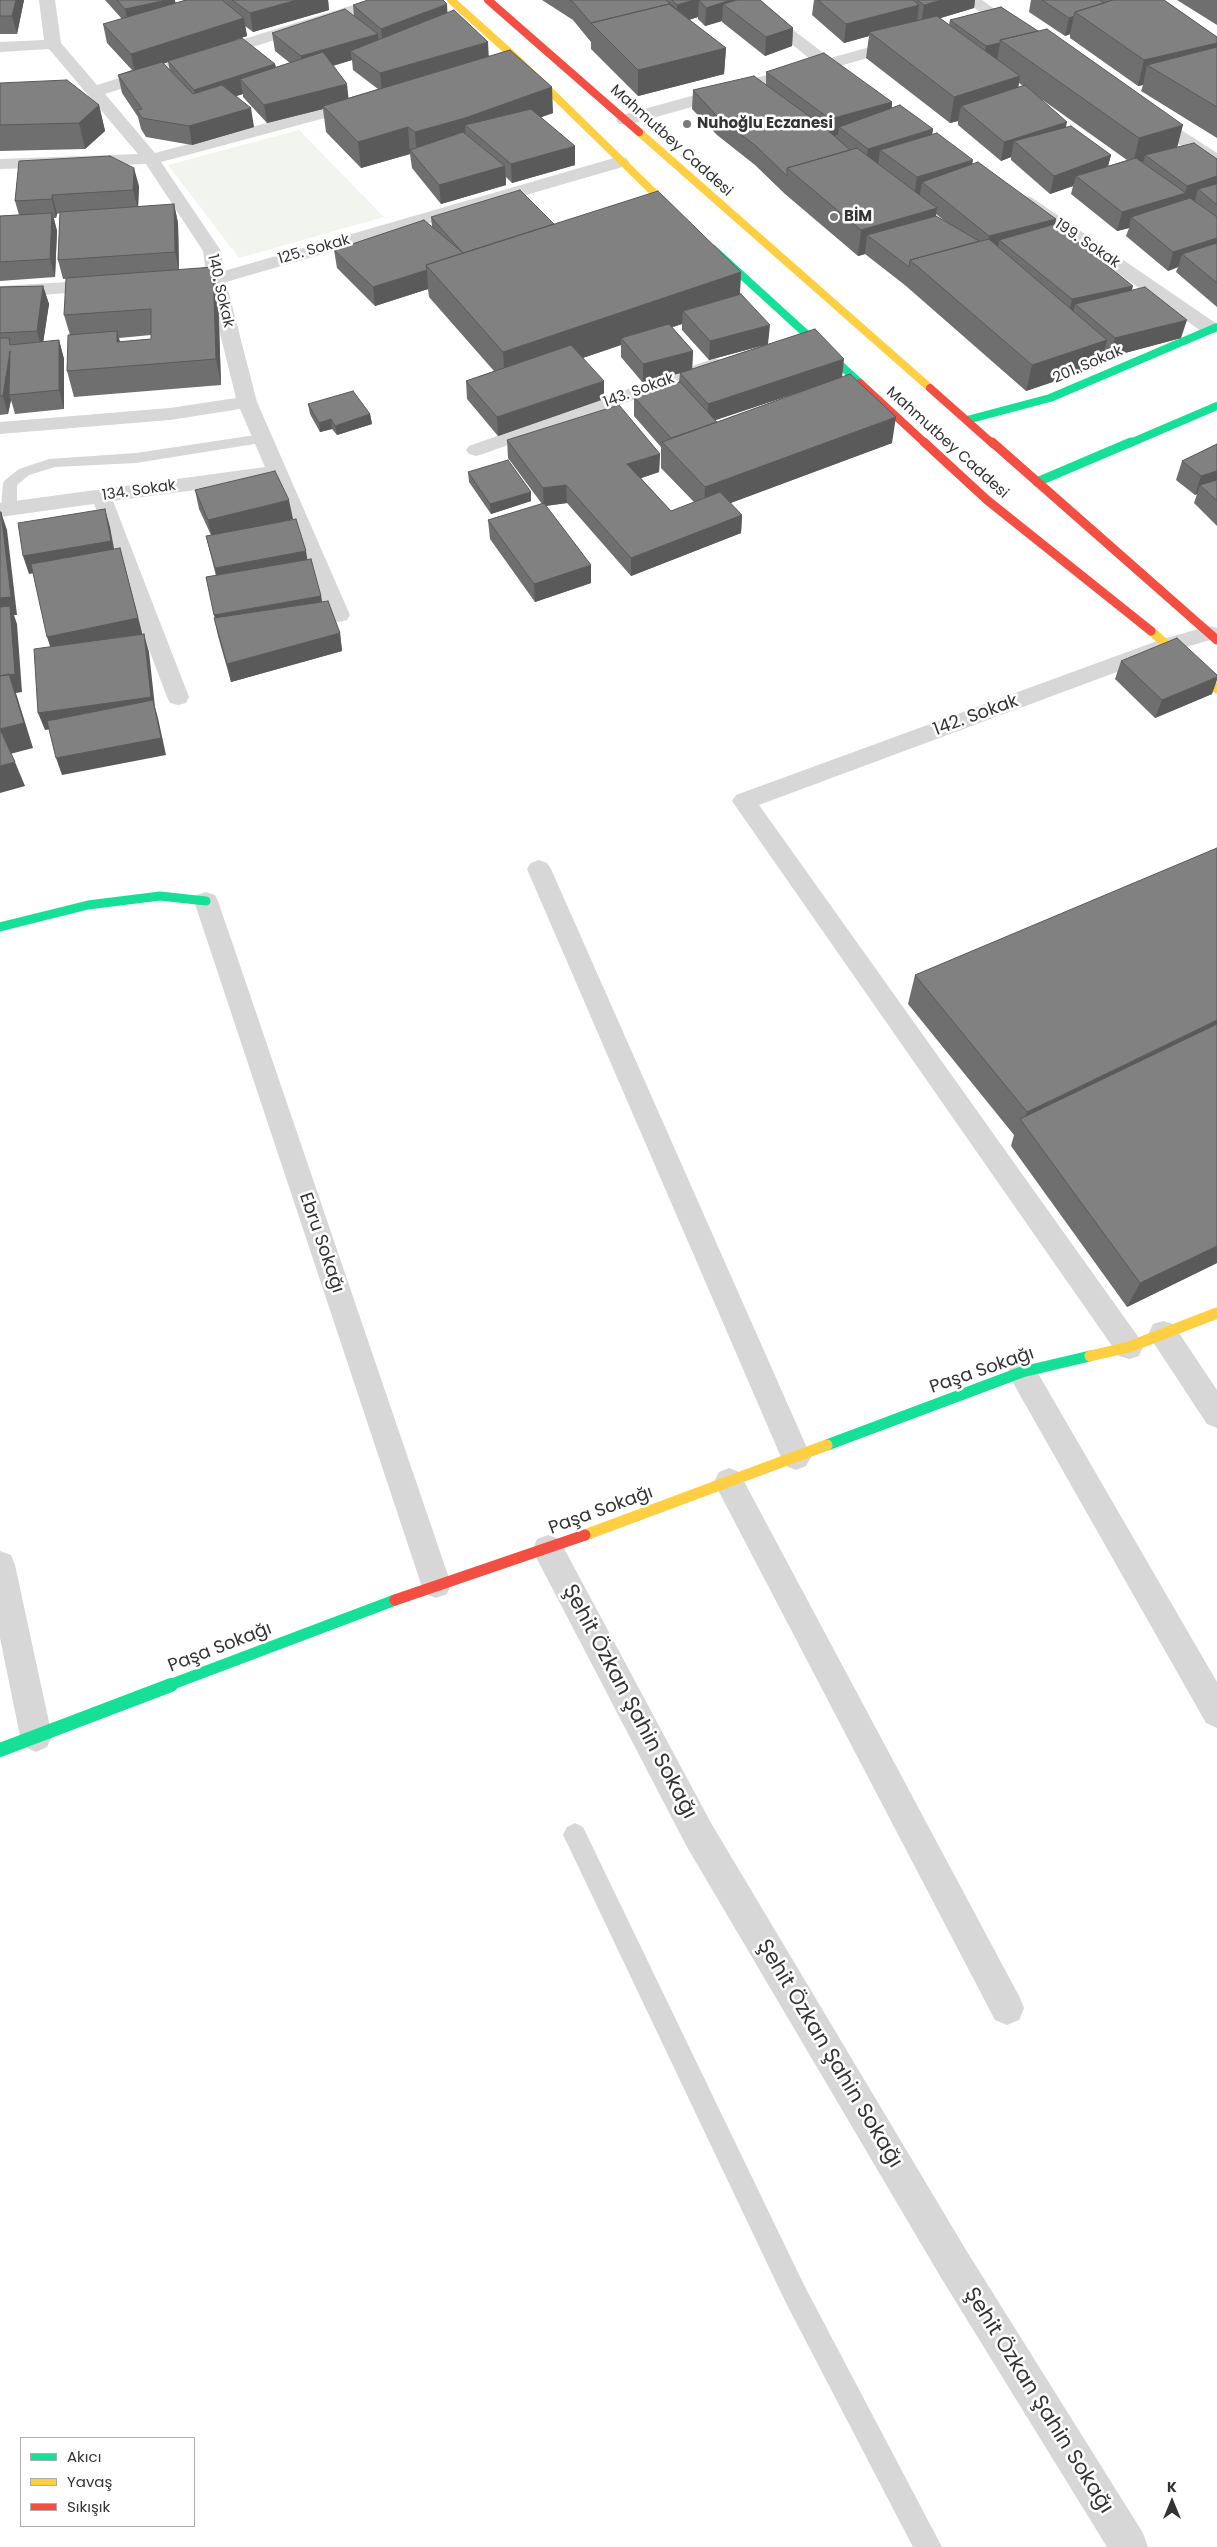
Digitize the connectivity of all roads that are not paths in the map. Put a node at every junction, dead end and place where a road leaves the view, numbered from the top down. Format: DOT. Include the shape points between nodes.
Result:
graph roads {
  1 [pos="47,0"];
  2 [pos="385,0"];
  3 [pos="451,0"];
  4 [pos="488,0"];
  5 [pos="744,0"];
  6 [pos="971,0"];
  7 [pos="996,17"];
  8 [pos="977,22"];
  9 [pos="920,38"];
  10 [pos="1028,38"];
  11 [pos="53,44"];
  12 [pos="0,47"];
  13 [pos="518,60"];
  14 [pos="826,64"];
  15 [pos="499,65"];
  16 [pos="859,87"];
  17 [pos="94,92"];
  18 [pos="377,98"];
  19 [pos="1135,108"];
  20 [pos="625,120"];
  21 [pos="648,153"];
  22 [pos="151,159"];
  23 [pos="1217,161"];
  24 [pos="620,162"];
  25 [pos="0,164"];
  26 [pos="1014,194"];
  27 [pos="690,227"];
  28 [pos="704,240"];
  29 [pos="216,279"];
  30 [pos="176,281"];
  31 [pos="118,285"];
  32 [pos="0,292"];
  33 [pos="1214,328"];
  34 [pos="811,329"];
  35 [pos="783,339"];
  36 [pos="737,356"];
  37 [pos="247,402"];
  38 [pos="1217,406"];
  39 [pos="967,420"];
  40 [pos="0,428"];
  41 [pos="262,439"];
  42 [pos="476,450"];
  43 [pos="278,472"];
  44 [pos="1037,482"];
  45 [pos="101,496"];
  46 [pos="4,509"];
  47 [pos="340,615"];
  48 [pos="1214,637"];
  49 [pos="1168,645"];
  50 [pos="1217,689"];
  51 [pos="178,697"];
  52 [pos="539,869"];
  53 [pos="206,901"];
  54 [pos="0,926"];
  55 [pos="1217,1313"];
  56 [pos="1164,1333"];
  57 [pos="1129,1347"];
  58 [pos="1022,1372"];
  59 [pos="1217,1414"];
  60 [pos="796,1457"];
  61 [pos="729,1482"];
  62 [pos="548,1549"];
  63 [pos="0,1565"];
  64 [pos="436,1584"];
  65 [pos="1217,1712"];
  66 [pos="36,1736"];
  67 [pos="0,1750"];
  68 [pos="575,1835"];
  69 [pos="1007,2008"];
  70 [pos="928,2547"];
  71 [pos="1129,2547"];
  1 -- 11 [label="street"];
  2 -- 17 [label="street"];
  3 -- 13 [label="main road"];
  4 -- 20 [label="main road, Mahmutbey Caddesi"];
  5 -- 14 [label="street"];
  6 -- 7 [label="street"];
  7 -- 8 [label="street"];
  7 -- 10 [label="street"];
  9 -- 14 [label="street"];
  11 -- 12 [label="street"];
  11 -- 17 [label="street, 140. Sokak"];
  13 -- 15 [label="street"];
  13 -- 24 [label="main road"];
  14 -- 16 [label="street"];
  14 -- 20 [label="street"];
  17 -- 22 [label="street, 140. Sokak"];
  18 -- 22 [label="street"];
  19 -- 23 [label="street"];
  20 -- 21 [label="main road, Mahmutbey Caddesi"];
  21 -- 24 [label="main road"];
  21 -- 39 [label="main road, Mahmutbey Caddesi"];
  22 -- 25 [label="street"];
  22 -- 29 [label="street, 140. Sokak" via="212,251"];
  24 -- 27 [label="main road"];
  24 -- 29 [label="street, 125. Sokak"];
  26 -- 33 [label="street, 199. Sokak"];
  28 -- 34 [label="main road, Mahmutbey Caddesi"];
  29 -- 30 [label="street, 125. Sokak"];
  29 -- 37 [label="street, 140. Sokak"];
  31 -- 32 [label="street"];
  33 -- 39 [label="main road, 201. Sokak" via="1050,398"];
  34 -- 35 [label="street"];
  34 -- 49 [label="main road, Mahmutbey Caddesi" via="987,500"];
  36 -- 42 [label="street, 143. Sokak"];
  37 -- 40 [label="street" via="170,414"];
  37 -- 41 [label="street, 140. Sokak"];
  38 -- 44 [label="main road"];
  39 -- 44 [label="main road, Mahmutbey Caddesi"];
  41 -- 43 [label="street, 140. Sokak"];
  41 -- 46 [label="lane" via="136,458 54,462 24,472 10,483"];
  43 -- 45 [label="street, 134. Sokak"];
  43 -- 47 [label="street, 140. Sokak"];
  44 -- 48 [label="main road, Mahmutbey Caddesi"];
  45 -- 46 [label="street, 134. Sokak"];
  45 -- 51 [label="street"];
  48 -- 49 [label="street, 142. Sokak"];
  49 -- 50 [label="main road, Mahmutbey Caddesi"];
  49 -- 57 [label="street, 142. Sokak" via="744,801"];
  52 -- 60 [label="street"];
  53 -- 54 [label="main road" via="160,896 88,905"];
  53 -- 64 [label="street, Ebru Sokağı"];
  55 -- 56 [label="main road, Paşa Sokağı"];
  56 -- 57 [label="main road, Paşa Sokağı"];
  56 -- 59 [label="street"];
  57 -- 58 [label="main road, Paşa Sokağı"];
  58 -- 60 [label="main road, Paşa Sokağı"];
  58 -- 65 [label="street"];
  60 -- 61 [label="main road, Paşa Sokağı"];
  61 -- 62 [label="main road, Paşa Sokağı"];
  61 -- 69 [label="street"];
  62 -- 64 [label="main road, Paşa Sokağı"];
  62 -- 71 [label="street, Şehit Özkan Şahin Sokağı" via="704,1844 953,2263"];
  63 -- 66 [label="street"];
  64 -- 66 [label="main road, Paşa Sokağı"];
  66 -- 67 [label="main road, Paşa Sokağı"];
  68 -- 70 [label="lane" via="795,2294"];
}
